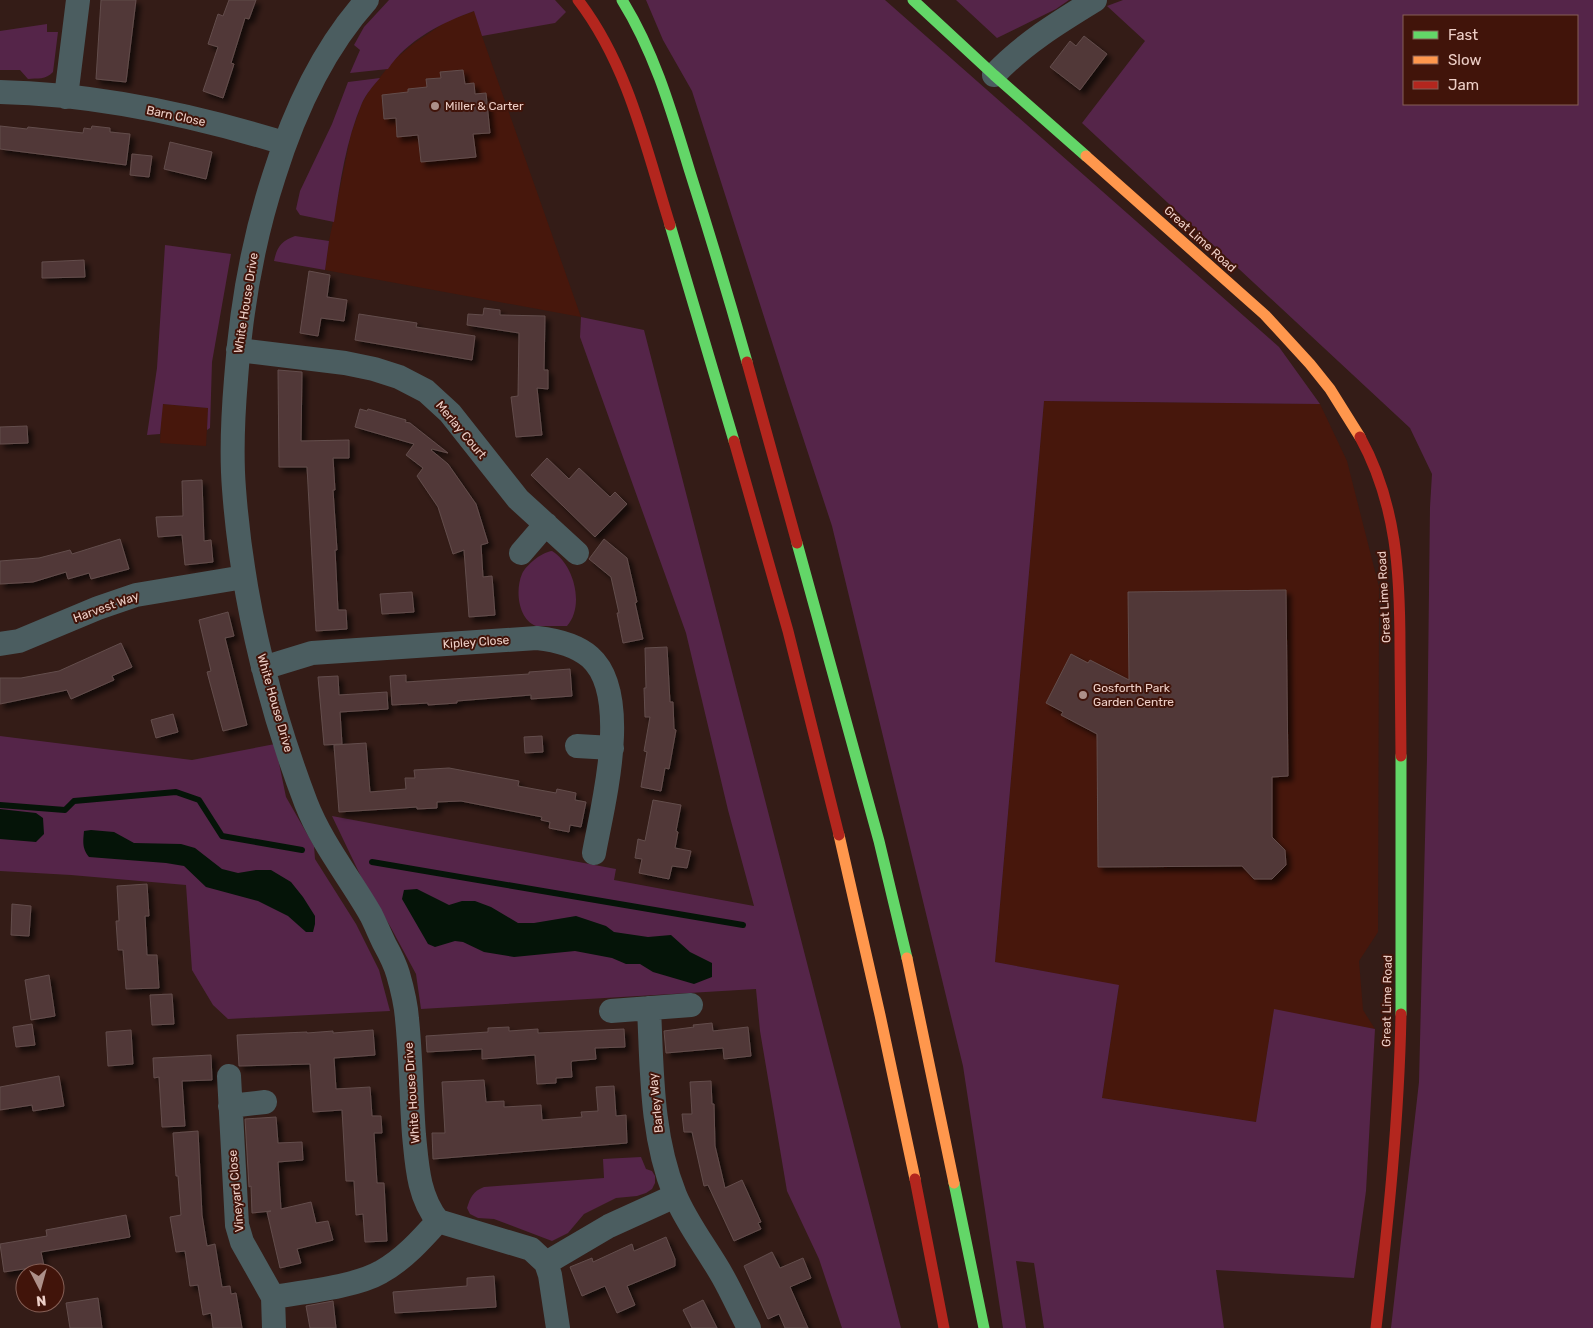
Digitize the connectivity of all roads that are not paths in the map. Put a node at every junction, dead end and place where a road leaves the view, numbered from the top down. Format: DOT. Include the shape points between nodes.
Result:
graph roads {
  1 [pos="78,0"];
  2 [pos="367,0"];
  3 [pos="578,0"];
  4 [pos="622,0"];
  5 [pos="913,0"];
  6 [pos="1095,0"];
  7 [pos="994,75"];
  8 [pos="0,92"];
  9 [pos="66,97"];
  10 [pos="284,144"];
  11 [pos="238,350"];
  12 [pos="546,524"];
  13 [pos="521,553"];
  14 [pos="578,553"];
  15 [pos="244,577"];
  16 [pos="0,644"];
  17 [pos="263,668"];
  18 [pos="577,746"];
  19 [pos="612,748"];
  20 [pos="594,853"];
  21 [pos="691,1005"];
  22 [pos="649,1008"];
  23 [pos="611,1011"];
  24 [pos="229,1076"];
  25 [pos="265,1102"];
  26 [pos="230,1106"];
  27 [pos="675,1196"];
  28 [pos="438,1221"];
  29 [pos="546,1263"];
  30 [pos="273,1297"];
  31 [pos="274,1328"];
  32 [pos="558,1328"];
  33 [pos="749,1328"];
  34 [pos="944,1328"];
  35 [pos="984,1328"];
  36 [pos="1376,1328"];
  1 -- 9 [label="street"];
  2 -- 10 [label="street, White House Drive" via="350,19 309,86"];
  3 -- 34 [label="main road" via="597,27 614,61 638,120 764,543 874,983"];
  4 -- 35 [label="main road" via="653,60 678,129 725,285 879,841 918,1005"];
  5 -- 7 [label="main road, Great Lime Road"];
  6 -- 7 [label="street" via="1040,34"];
  7 -- 36 [label="main road, Great Lime Road" via="1266,315 1292,342 1342,405 1380,482 1394,535 1400,600 1402,986 1391,1196"];
  8 -- 9 [label="street, Barn Close"];
  9 -- 10 [label="street, Barn Close" via="179,115"];
  10 -- 11 [label="street, White House Drive" via="260,218 245,292"];
  11 -- 12 [label="street, Merlay Court" via="374,369 426,391 450,413 518,499"];
  11 -- 15 [label="street, White House Drive" via="232,425 233,479"];
  12 -- 13 [label="street"];
  12 -- 14 [label="street, Merlay Court"];
  15 -- 16 [label="street, Harvest Way" via="136,595 19,641"];
  15 -- 17 [label="street, White House Drive"];
  17 -- 19 [label="street, Kipley Close" via="312,653 536,638 556,640 590,657 599,668 610,700"];
  17 -- 28 [label="street, White House Drive" via="308,808 371,916 398,974 407,1016 418,1174 428,1208"];
  18 -- 19 [label="street"];
  19 -- 20 [label="street, Kipley Close"];
  21 -- 22 [label="street"];
  22 -- 23 [label="street"];
  22 -- 27 [label="street, Barley Way" via="654,1112"];
  24 -- 26 [label="street, Vineyard Close"];
  25 -- 26 [label="street"];
  26 -- 30 [label="street, Vineyard Close" via="237,1225 242,1242"];
  27 -- 29 [label="street" via="609,1226"];
  27 -- 33 [label="street, Barley Way"];
  28 -- 29 [label="street" via="531,1249"];
  28 -- 30 [label="street" via="405,1254 381,1272 361,1280"];
  29 -- 32 [label="street"];
  30 -- 31 [label="street, Vineyard Close"];
}
